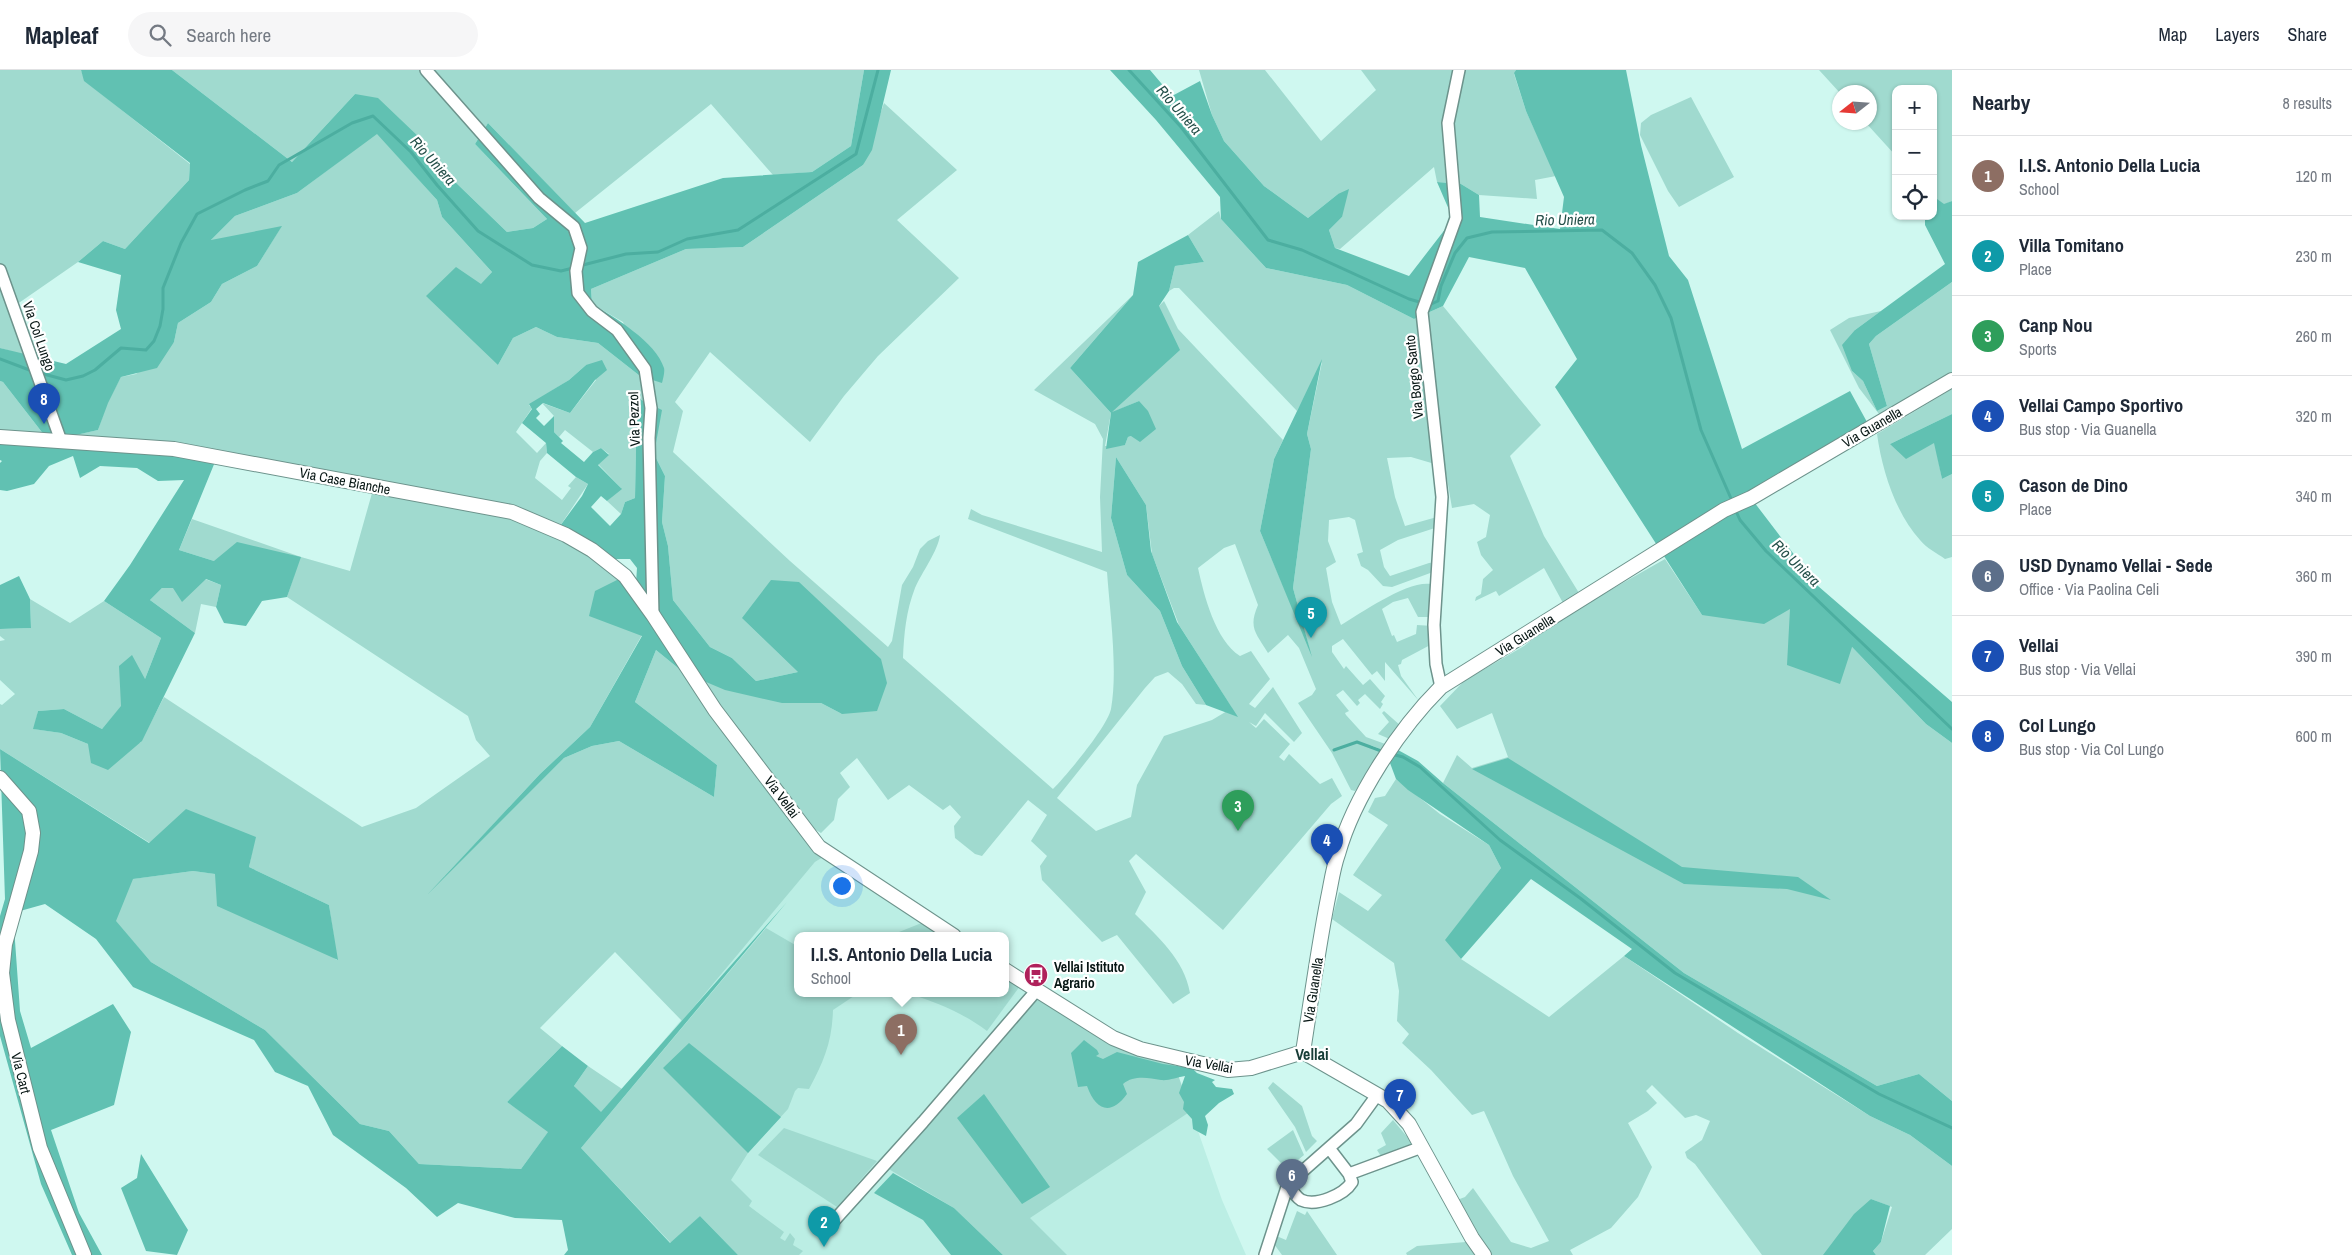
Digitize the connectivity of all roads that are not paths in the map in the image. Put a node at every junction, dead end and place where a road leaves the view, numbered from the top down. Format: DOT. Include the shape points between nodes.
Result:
graph roads {
  1 [pos="426,70"];
  2 [pos="1459,70"];
  3 [pos="0,270"];
  4 [pos="1952,380"];
  5 [pos="0,437"];
  6 [pos="60,441"];
  7 [pos="653,614"];
  8 [pos="1441,687"];
  9 [pos="0,778"];
  10 [pos="948,932"];
  11 [pos="1009,973"];
  12 [pos="1036,991"];
  13 [pos="1303,1052"];
  14 [pos="1377,1095"];
  15 [pos="1422,1147"];
  16 [pos="1329,1148"];
  17 [pos="1349,1174"];
  18 [pos="1288,1184"];
  19 [pos="831,1224"];
  20 [pos="84,1255"];
  21 [pos="1265,1255"];
  22 [pos="1484,1255"];
  1 -- 7 [label="street, Via Pezzol" via="539,198 574,227 581,248 577,265 578,293 592,312 617,330 645,369 651,408"];
  2 -- 8 [label="street, Via Borgo Santo" via="1448,123 1456,218 1423,310 1442,497 1434,625"];
  3 -- 6 [label="street, Via Col Lungo"];
  4 -- 8 [label="street, Via Guanella" via="1724,510"];
  5 -- 6 [label="street, Via Case Bianche"];
  6 -- 7 [label="street, Via Case Bianche" via="174,450 512,512 592,550 625,576"];
  7 -- 10 [label="street, Via Vellai" via="715,710 819,847"];
  8 -- 13 [label="street, Via Guanella" via="1423,705 1389,753 1357,805 1338,854 1321,934"];
  9 -- 20 [label="street, Via Cart" via="29,811 33,832 5,944 2,972 8,1020 40,1148"];
  11 -- 12 [label="street, Via Vellai"];
  12 -- 13 [label="street, Via Vellai" via="1126,1044 1215,1068 1251,1068"];
  12 -- 19 [label="street"];
  13 -- 14 [label="street"];
  14 -- 15 [label="street" via="1409,1124"];
  14 -- 16 [label="street" via="1356,1124"];
  15 -- 17 [label="street"];
  15 -- 22 [label="street"];
  16 -- 17 [label="street"];
  16 -- 18 [label="street"];
  17 -- 18 [label="street" via="1352,1182 1348,1189 1320,1202 1300,1200"];
  18 -- 21 [label="street"];
}
